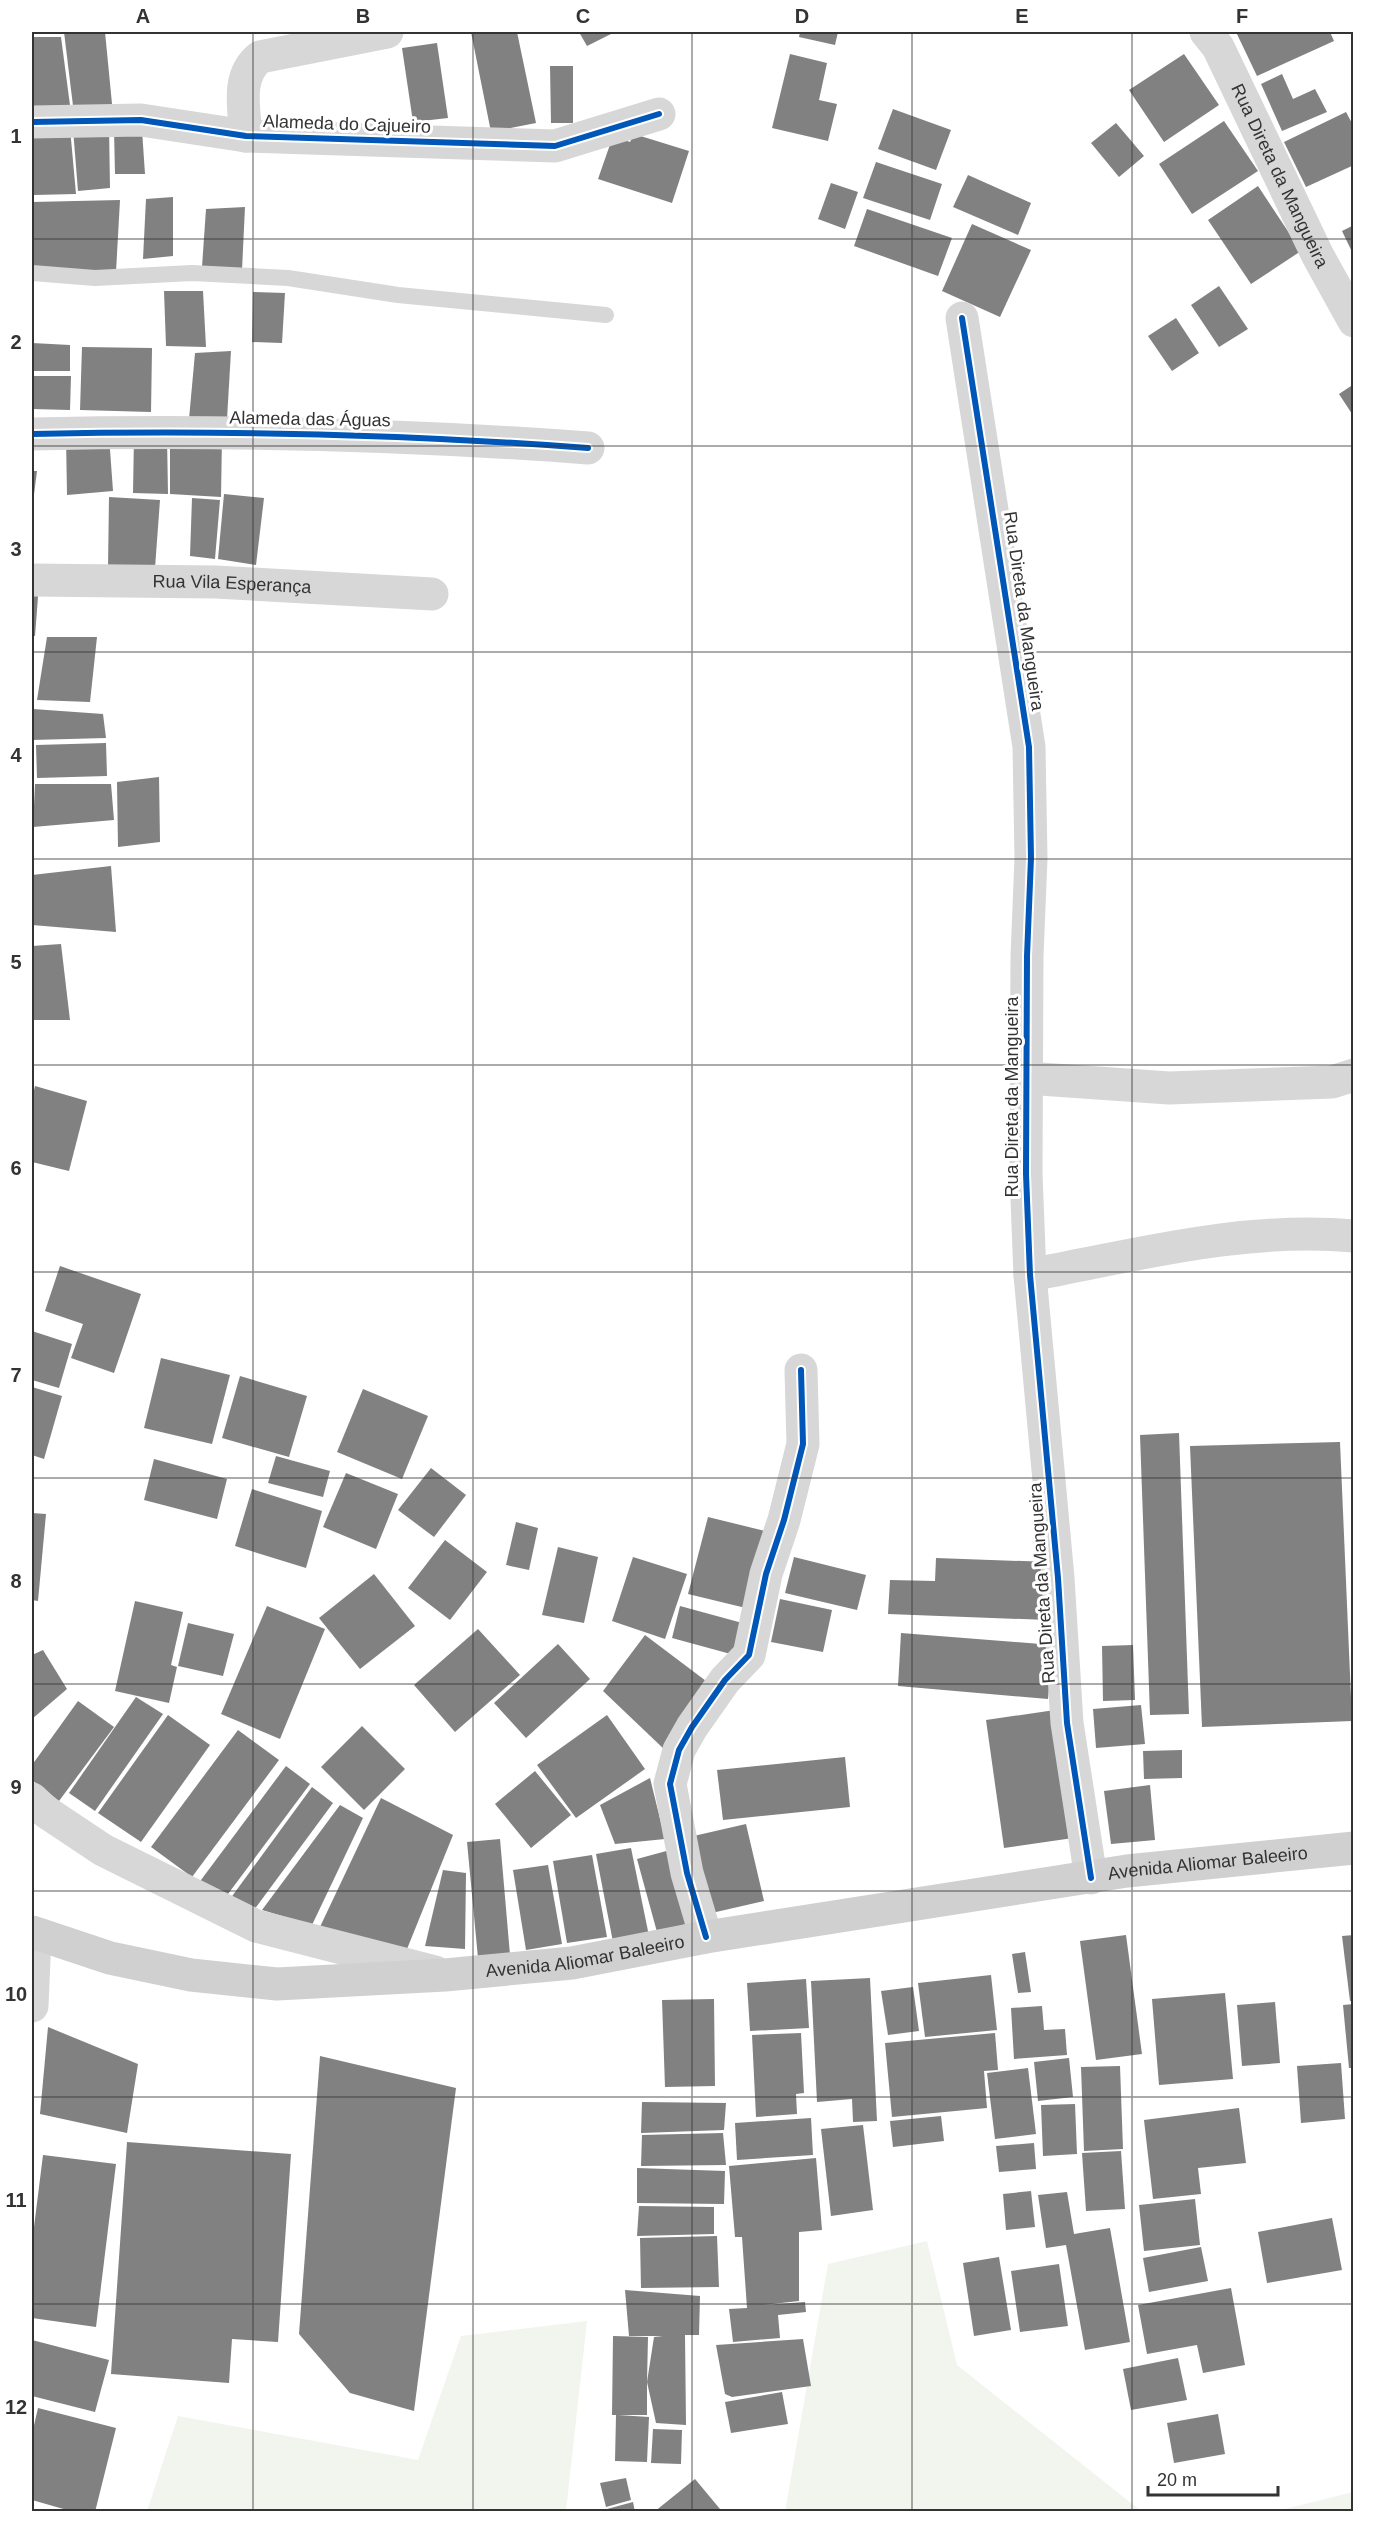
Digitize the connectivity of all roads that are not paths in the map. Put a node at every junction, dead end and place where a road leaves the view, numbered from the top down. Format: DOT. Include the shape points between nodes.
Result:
graph roads {
  1 [pos="387,32"];
  2 [pos="1206,32"];
  3 [pos="659,114"];
  4 [pos="32,122"];
  5 [pos="246,136"];
  6 [pos="32,273"];
  7 [pos="606,315"];
  8 [pos="962,318"];
  9 [pos="1353,321"];
  10 [pos="32,434"];
  11 [pos="588,448"];
  12 [pos="32,580"];
  13 [pos="432,594"];
  14 [pos="1353,1075"];
  15 [pos="1026,1078"];
  16 [pos="1353,1236"];
  17 [pos="1030,1275"];
  18 [pos="801,1370"];
  19 [pos="36,1814"];
  20 [pos="1353,1848"];
  21 [pos="1091,1878"];
  22 [pos="33,1934"];
  23 [pos="706,1937"];
  24 [pos="445,1975"];
  25 [pos="32,1998"];
  1 -- 5 [label="street, Alameda do Cajueiro" via="260,57 250,65 244,83"];
  2 -- 9 [label="street, Rua Direta da Mangueira" via="1218,47"];
  3 -- 5 [label="street, Alameda do Cajueiro" via="555,146"];
  4 -- 5 [label="street, Alameda do Cajueiro" via="141,120"];
  6 -- 7 [label="lane" via="94,278 192,273 288,278 398,295"];
  8 -- 15 [label="street, Rua Direta da Mangueira" via="1029,747 1031,858"];
  10 -- 11 [label="street, Alameda das Águas" via="303,433 459,438"];
  12 -- 13 [label="street, Rua Vila Esperança" via="216,582"];
  14 -- 15 [label="street, Rua Direta da Mangueira" via="1332,1082 1169,1088"];
  15 -- 17 [label="street, Rua Direta da Mangueira"];
  16 -- 17 [label="street" via="1270,1234 1210,1241"];
  17 -- 21 [label="street, Rua Direta da Mangueira" via="1067,1723"];
  18 -- 23 [label="street" via="803,1444 766,1574 749,1655 725,1680 692,1727 679,1750 670,1784 687,1872"];
  19 -- 24 [label="street" via="256,1926"];
  20 -- 21 [label="main road, Avenida Aliomar Baleeiro"];
  21 -- 23 [label="main road, Avenida Aliomar Baleeiro"];
  22 -- 24 [label="main road, Avenida Aliomar Baleeiro" via="110,1958 192,1975 277,1984"];
  22 -- 25 [label="street"];
  23 -- 24 [label="main road, Avenida Aliomar Baleeiro" via="572,1964"];
}
